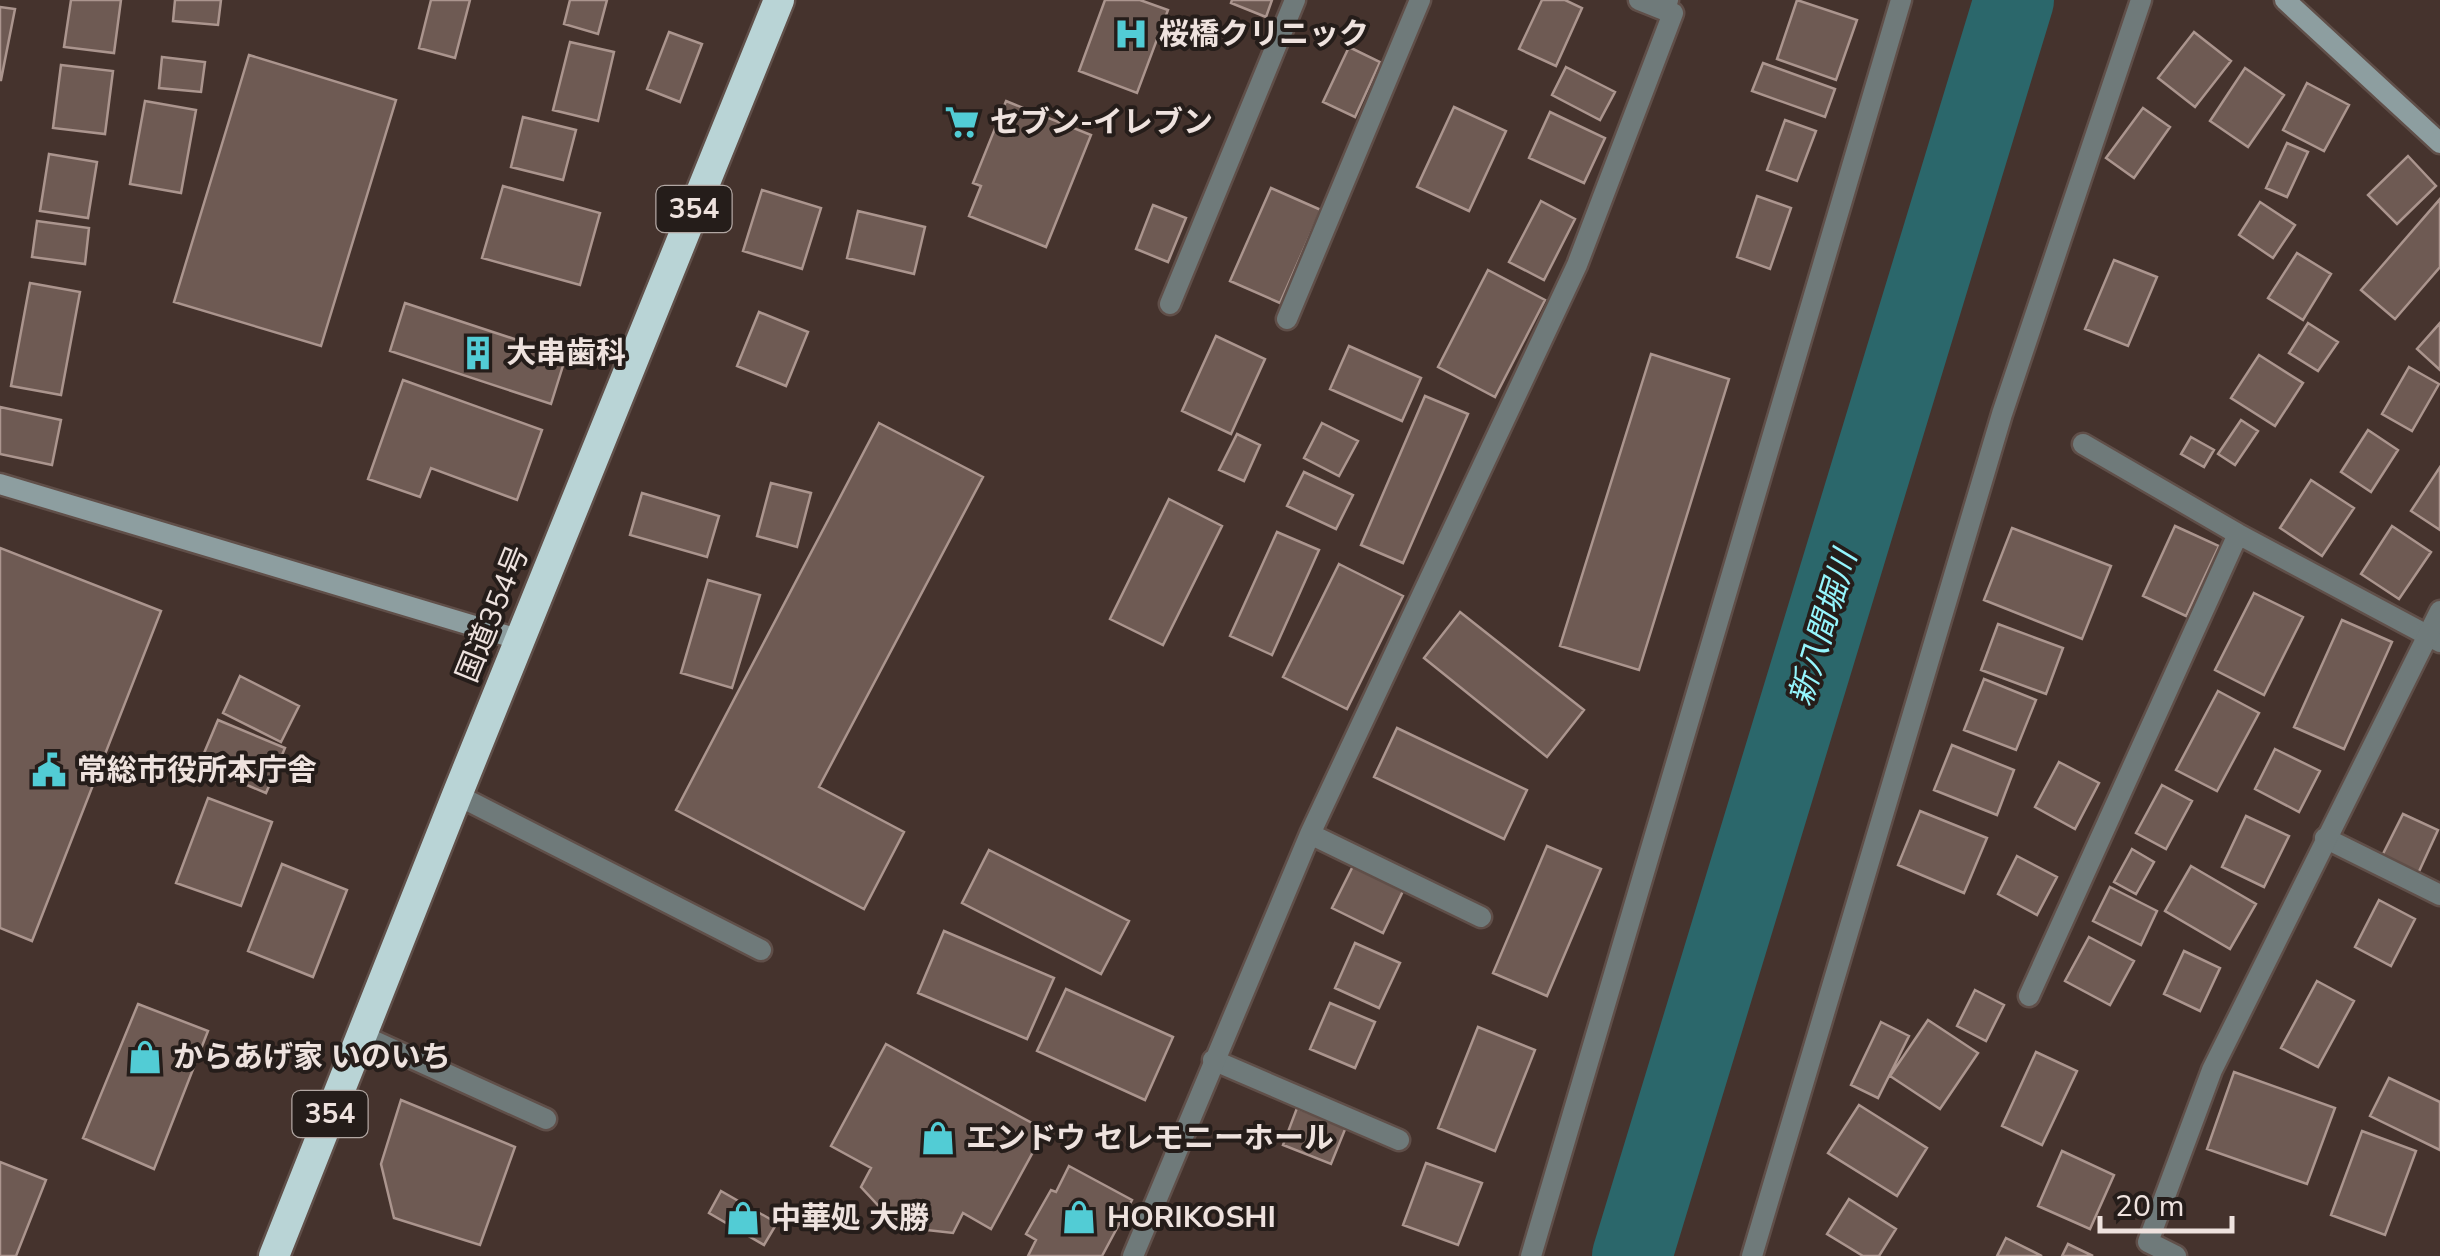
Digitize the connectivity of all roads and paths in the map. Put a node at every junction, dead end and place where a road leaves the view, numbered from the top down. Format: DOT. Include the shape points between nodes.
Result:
graph roads {
  1 [pos="779,0"];
  2 [pos="1295,0"];
  3 [pos="1420,0"];
  4 [pos="1639,0"];
  5 [pos="1901,0"];
  6 [pos="2140,0"];
  7 [pos="2285,0"];
  8 [pos="1666,5"];
  9 [pos="2440,143"];
  10 [pos="1170,304"];
  11 [pos="1287,319"];
  12 [pos="2083,444"];
  13 [pos="0,484"];
  14 [pos="2238,534"];
  15 [pos="2440,612"];
  16 [pos="2433,638"];
  17 [pos="521,640"];
  18 [pos="457,795"];
  19 [pos="1310,834"];
  20 [pos="2324,838"];
  21 [pos="2440,895"];
  22 [pos="1481,917"];
  23 [pos="761,950"];
  24 [pos="2029,996"];
  25 [pos="361,1035"];
  26 [pos="1213,1060"];
  27 [pos="546,1119"];
  28 [pos="1399,1140"];
  29 [pos="274,1256"];
  30 [pos="1133,1256"];
  31 [pos="1531,1256"];
  32 [pos="1752,1256"];
  33 [pos="2176,1256"];
  1 -- 17 [label="highway, 国道354号 / 354"];
  2 -- 10 [label="street"];
  3 -- 11 [label="street"];
  4 -- 8 [label="street"];
  5 -- 31 [label="street"];
  6 -- 32 [label="street" via="2002,414"];
  7 -- 9 [label="street"];
  8 -- 19 [label="street" via="1673,13 1577,265"];
  12 -- 14 [label="street"];
  13 -- 17 [label="street"];
  14 -- 16 [label="street"];
  14 -- 24 [label="street"];
  15 -- 16 [label="street"];
  16 -- 20 [label="street"];
  17 -- 18 [label="highway, 国道354号 / 354"];
  18 -- 23 [label="street"];
  18 -- 25 [label="highway, 国道354号 / 354"];
  19 -- 22 [label="street"];
  19 -- 26 [label="street"];
  20 -- 21 [label="street"];
  20 -- 33 [label="street" via="2212,1070 2148,1242"];
  25 -- 27 [label="street"];
  25 -- 29 [label="highway, 国道354号 / 354"];
  26 -- 28 [label="street"];
  26 -- 30 [label="street"];
}
